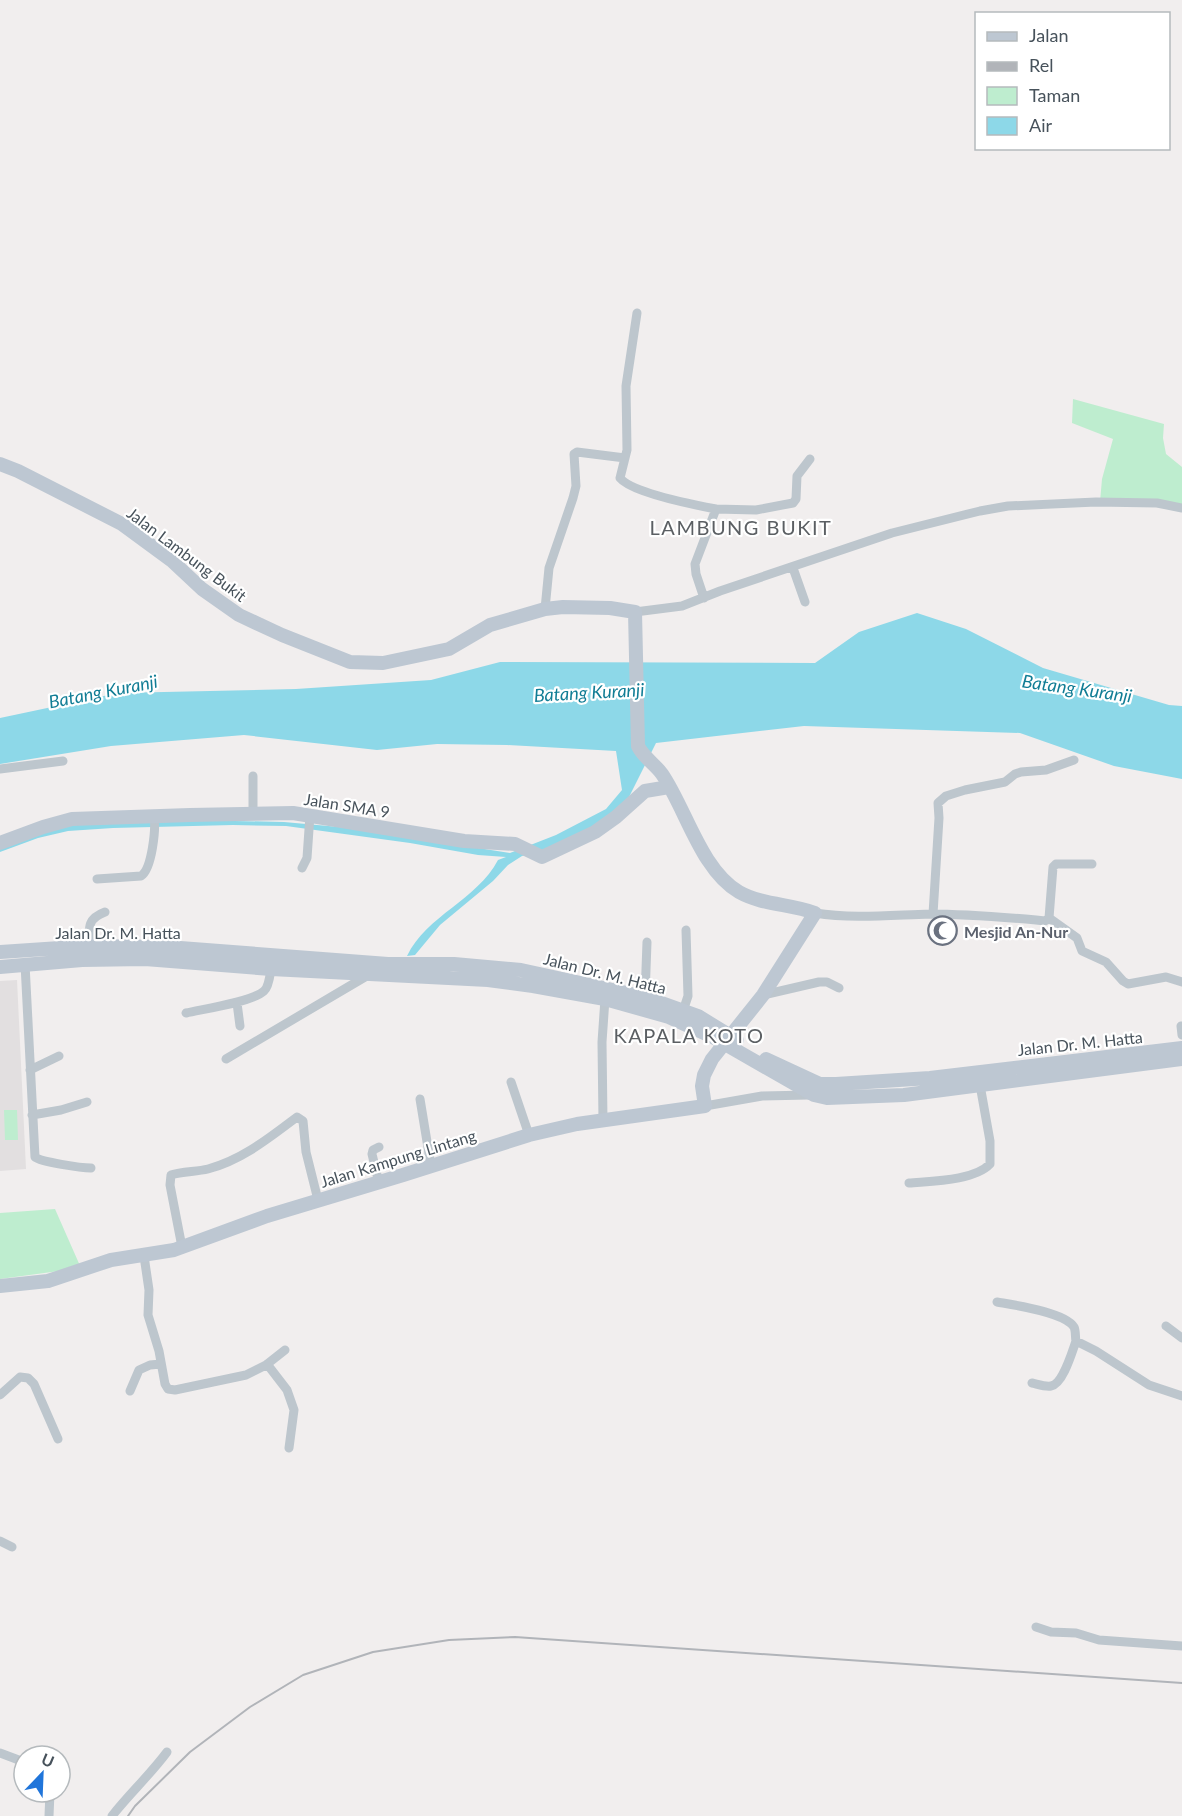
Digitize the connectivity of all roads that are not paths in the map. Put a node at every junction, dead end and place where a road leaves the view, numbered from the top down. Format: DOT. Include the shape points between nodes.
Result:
graph roads {
  1 [pos="637,314"];
  2 [pos="625,458"];
  3 [pos="810,459"];
  4 [pos="0,464"];
  5 [pos="1182,508"];
  6 [pos="716,509"];
  7 [pos="793,568"];
  8 [pos="704,598"];
  9 [pos="805,602"];
  10 [pos="545,609"];
  11 [pos="635,612"];
  12 [pos="1074,760"];
  13 [pos="63,761"];
  14 [pos="0,769"];
  15 [pos="253,776"];
  16 [pos="669,787"];
  17 [pos="253,814"];
  18 [pos="310,819"];
  19 [pos="154,821"];
  20 [pos="0,843"];
  21 [pos="1092,864"];
  22 [pos="302,868"];
  23 [pos="97,879"];
  24 [pos="105,912"];
  25 [pos="815,913"];
  26 [pos="933,914"];
  27 [pos="1049,918"];
  28 [pos="686,930"];
  29 [pos="647,942"];
  30 [pos="84,951"];
  31 [pos="0,952"];
  32 [pos="25,964"];
  33 [pos="0,967"];
  34 [pos="271,969"];
  35 [pos="364,970"];
  36 [pos="1182,982"];
  37 [pos="839,988"];
  38 [pos="763,995"];
  39 [pos="645,997"];
  40 [pos="605,999"];
  41 [pos="237,1002"];
  42 [pos="683,1011"];
  43 [pos="186,1012"];
  44 [pos="240,1026"];
  45 [pos="728,1040"];
  46 [pos="1182,1048"];
  47 [pos="59,1056"];
  48 [pos="226,1059"];
  49 [pos="1182,1059"];
  50 [pos="30,1070"];
  51 [pos="1013,1074"];
  52 [pos="512,1082"];
  53 [pos="980,1085"];
  54 [pos="817,1090"];
  55 [pos="420,1100"];
  56 [pos="87,1102"];
  57 [pos="705,1106"];
  58 [pos="32,1115"];
  59 [pos="603,1121"];
  60 [pos="529,1135"];
  61 [pos="379,1147"];
  62 [pos="431,1167"];
  63 [pos="91,1168"];
  64 [pos="379,1183"];
  65 [pos="909,1184"];
  66 [pos="318,1200"];
  67 [pos="182,1247"];
  68 [pos="144,1256"];
  69 [pos="0,1286"];
  70 [pos="997,1302"];
  71 [pos="1166,1326"];
  72 [pos="1182,1338"];
  73 [pos="1076,1341"];
  74 [pos="285,1350"];
  75 [pos="161,1364"];
  76 [pos="267,1364"];
  77 [pos="1032,1383"];
  78 [pos="130,1391"];
  79 [pos="0,1395"];
  80 [pos="1182,1396"];
  81 [pos="58,1439"];
  82 [pos="289,1448"];
  83 [pos="0,1541"];
  84 [pos="12,1547"];
  85 [pos="1036,1627"];
  86 [pos="1182,1646"];
  87 [pos="167,1752"];
  88 [pos="112,1816"];
  1 -- 2 [label="street" via="626,386"];
  2 -- 6 [label="street" via="620,478 628,484"];
  2 -- 10 [label="street" via="574,454 576,486 549,568"];
  3 -- 6 [label="street" via="797,476 793,503 756,510"];
  4 -- 10 [label="street, Jalan Lambung Bukit" via="122,524 239,615 350,662 383,663 449,649 490,625"];
  5 -- 7 [label="street" via="1157,503 1106,502 1008,506 892,533"];
  6 -- 8 [label="street" via="695,564"];
  7 -- 8 [label="street"];
  7 -- 9 [label="street"];
  8 -- 11 [label="street" via="682,606"];
  10 -- 11 [label="street, Jalan Lambung Bukit" via="610,608"];
  11 -- 16 [label="street" via="638,746"];
  12 -- 26 [label="street" via="1047,770 1021,772 1005,782 965,790 941,800"];
  13 -- 14 [label="street"];
  15 -- 17 [label="street"];
  16 -- 18 [label="street, Jalan SMA 9" via="639,795 595,832 542,856 503,842 489,844"];
  16 -- 25 [label="street" via="706,854 728,884 761,901"];
  17 -- 18 [label="street, Jalan SMA 9"];
  17 -- 19 [label="street, Jalan SMA 9"];
  18 -- 22 [label="street" via="307,858"];
  19 -- 20 [label="street, Jalan SMA 9" via="72,819"];
  19 -- 23 [label="street" via="150,861 144,874"];
  21 -- 27 [label="street" via="1053,867"];
  24 -- 30 [label="street" via="92,919"];
  25 -- 26 [label="street"];
  25 -- 38 [label="street"];
  26 -- 27 [label="street" via="1036,921"];
  27 -- 36 [label="street" via="1077,938 1082,951 1106,962 1128,984 1166,977"];
  28 -- 42 [label="street" via="688,996"];
  29 -- 39 [label="street"];
  30 -- 31 [label="street, Jalan Dr. M. Hatta"];
  30 -- 32 [label="street"];
  30 -- 34 [label="street, Jalan Dr. M. Hatta"];
  30 -- 35 [label="street, Jalan Dr. M. Hatta" via="179,948"];
  32 -- 33 [label="street"];
  32 -- 50 [label="street"];
  34 -- 35 [label="street, Jalan Dr. M. Hatta" via="343,973"];
  34 -- 41 [label="street" via="265,990"];
  35 -- 39 [label="street, Jalan Dr. M. Hatta" via="388,964 521,970"];
  35 -- 40 [label="street, Jalan Dr. M. Hatta" via="507,982"];
  35 -- 48 [label="street"];
  37 -- 38 [label="street" via="819,982"];
  38 -- 45 [label="street"];
  39 -- 42 [label="street, Jalan Dr. M. Hatta"];
  40 -- 45 [label="street, Jalan Dr. M. Hatta" via="669,1017"];
  40 -- 59 [label="street"];
  41 -- 43 [label="street"];
  41 -- 44 [label="street"];
  42 -- 45 [label="street, Jalan Dr. M. Hatta" via="698,1017"];
  45 -- 54 [label="street, Jalan Dr. M. Hatta"];
  45 -- 57 [label="street" via="704,1075"];
  46 -- 51 [label="street, Jalan Dr. M. Hatta"];
  47 -- 50 [label="street"];
  49 -- 51 [label="street, Jalan Dr. M. Hatta" via="1124,1068"];
  50 -- 58 [label="street"];
  51 -- 53 [label="street, Jalan Dr. M. Hatta"];
  51 -- 54 [label="street, Jalan Dr. M. Hatta"];
  52 -- 60 [label="street"];
  53 -- 54 [label="street, Jalan Dr. M. Hatta" via="904,1095 827,1098"];
  53 -- 65 [label="street" via="990,1164 974,1175"];
  54 -- 57 [label="street, Jalan Kampung Lintang"];
  55 -- 62 [label="street"];
  56 -- 58 [label="street"];
  57 -- 59 [label="street, Jalan Kampung Lintang"];
  58 -- 63 [label="street" via="35,1157"];
  59 -- 60 [label="street, Jalan Kampung Lintang"];
  60 -- 62 [label="street, Jalan Kampung Lintang"];
  61 -- 64 [label="street" via="372,1156"];
  62 -- 64 [label="street, Jalan Kampung Lintang"];
  64 -- 66 [label="street, Jalan Kampung Lintang"];
  66 -- 67 [label="street, Jalan Kampung Lintang"];
  66 -- 67 [label="street" via="303,1121 297,1117 255,1149 230,1161 171,1175"];
  67 -- 68 [label="street, Jalan Kampung Lintang"];
  68 -- 69 [label="street, Jalan Kampung Lintang" via="111,1260 48,1281"];
  68 -- 75 [label="street" via="148,1315"];
  70 -- 73 [label="street" via="1039,1309 1062,1320 1074,1327"];
  71 -- 72 [label="street"];
  73 -- 77 [label="street" via="1055,1384"];
  73 -- 80 [label="street" via="1149,1385"];
  74 -- 76 [label="street"];
  75 -- 76 [label="street" via="166,1387 171,1390 232,1379"];
  75 -- 78 [label="street" via="139,1370"];
  76 -- 82 [label="street" via="287,1390 294,1410"];
  79 -- 81 [label="street" via="20,1377 28,1378"];
  83 -- 84 [label="street"];
  85 -- 86 [label="street" via="1099,1640"];
  87 -- 88 [label="street"];
}
